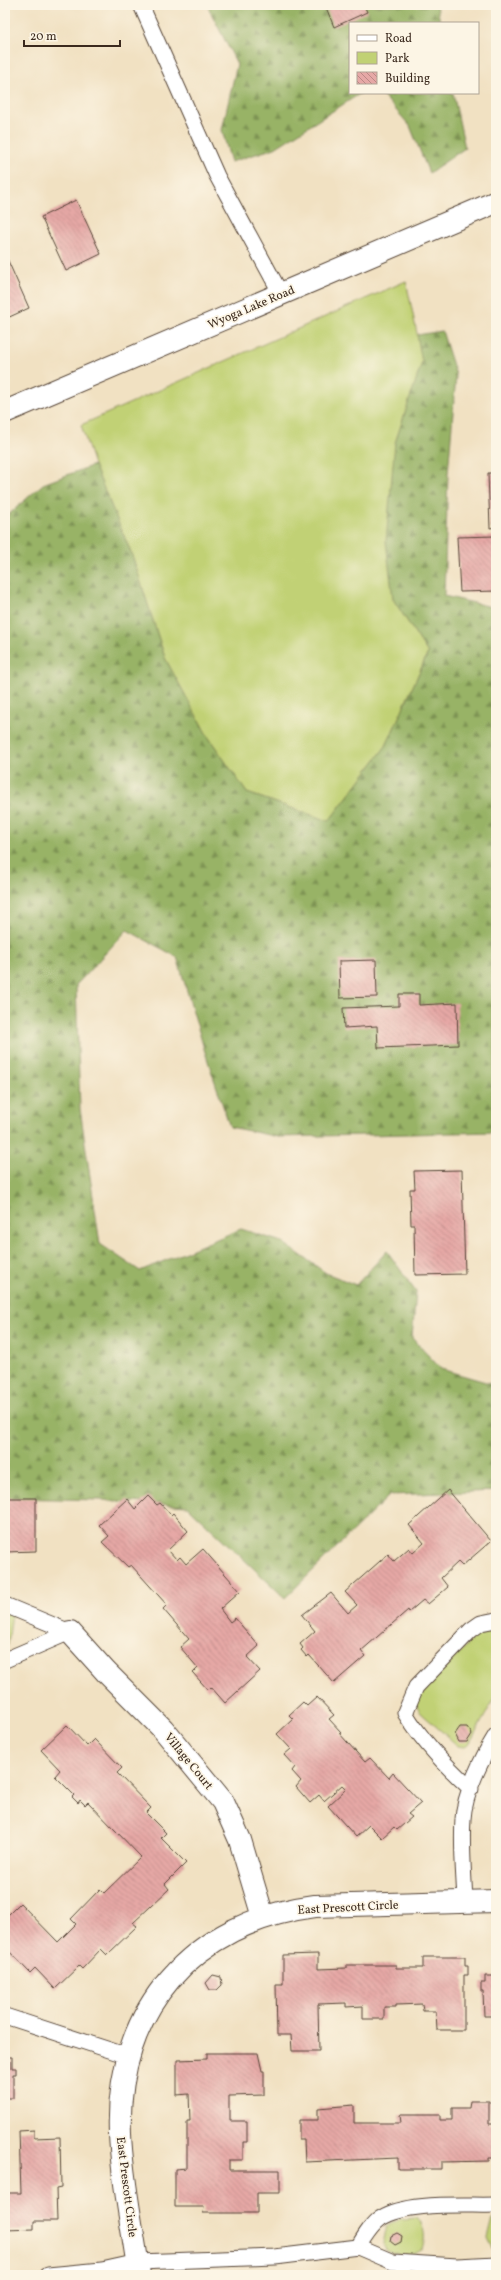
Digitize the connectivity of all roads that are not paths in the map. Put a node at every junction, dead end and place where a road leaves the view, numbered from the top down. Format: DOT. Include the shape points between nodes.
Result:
graph roads {
  1 [pos="141,5"];
  2 [pos="496,202"];
  3 [pos="281,294"];
  4 [pos="5,412"];
  5 [pos="5,1605"];
  6 [pos="496,1620"];
  7 [pos="70,1632"];
  8 [pos="5,1660"];
  9 [pos="496,1734"];
  10 [pos="471,1789"];
  11 [pos="496,1901"];
  12 [pos="465,1902"];
  13 [pos="263,1917"];
  14 [pos="5,2016"];
  15 [pos="128,2056"];
  16 [pos="496,2205"];
  17 [pos="358,2247"];
  18 [pos="496,2264"];
  19 [pos="139,2269"];
  20 [pos="48,2275"];
  1 -- 3 [label="lane" via="217,176"];
  2 -- 3 [label="street, Wyoga Lake Road"];
  3 -- 4 [label="street, Wyoga Lake Road"];
  5 -- 7 [label="lane"];
  6 -- 10 [label="lane" via="481,1623 471,1630 416,1687 405,1714 455,1774"];
  7 -- 8 [label="lane"];
  7 -- 13 [label="street, Village Court" via="163,1729 223,1802 240,1840"];
  9 -- 10 [label="lane"];
  10 -- 12 [label="lane" via="463,1818"];
  11 -- 12 [label="street, East Prescott Circle"];
  12 -- 13 [label="street, East Prescott Circle" via="315,1906"];
  13 -- 15 [label="street, East Prescott Circle" via="235,1928 200,1949 186,1962 163,1986 147,2011"];
  14 -- 15 [label="lane"];
  15 -- 19 [label="street, East Prescott Circle" via="121,2098 120,2133 125,2186"];
  16 -- 17 [label="lane" via="406,2208 380,2218 366,2233"];
  17 -- 18 [label="lane" via="393,2262 457,2266"];
  17 -- 19 [label="lane"];
  19 -- 20 [label="lane"];
}
